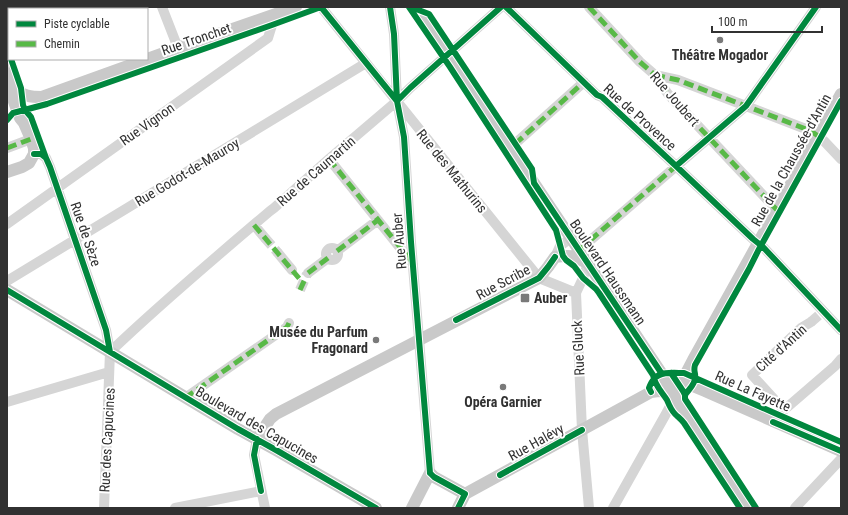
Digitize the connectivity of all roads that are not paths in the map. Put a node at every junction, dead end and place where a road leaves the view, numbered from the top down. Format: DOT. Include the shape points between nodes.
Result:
graph roads {
  1 [pos="162,7"];
  2 [pos="296,7"];
  3 [pos="321,7"];
  4 [pos="390,7"];
  5 [pos="415,7"];
  6 [pos="501,7"];
  7 [pos="506,7"];
  8 [pos="589,7"];
  9 [pos="816,7"];
  10 [pos="273,16"];
  11 [pos="7,48"];
  12 [pos="178,48"];
  13 [pos="450,53"];
  14 [pos="148,59"];
  15 [pos="145,60"];
  16 [pos="366,63"];
  17 [pos="7,73"];
  18 [pos="656,74"];
  19 [pos="584,82"];
  20 [pos="14,89"];
  21 [pos="841,94"];
  22 [pos="397,101"];
  23 [pos="746,106"];
  24 [pos="818,136"];
  25 [pos="709,138"];
  26 [pos="31,139"];
  27 [pos="512,146"];
  28 [pos="7,148"];
  29 [pos="34,154"];
  30 [pos="329,159"];
  31 [pos="841,159"];
  32 [pos="676,166"];
  33 [pos="7,172"];
  34 [pos="57,188"];
  35 [pos="777,210"];
  36 [pos="378,220"];
  37 [pos="7,224"];
  38 [pos="254,225"];
  39 [pos="264,238"];
  40 [pos="571,238"];
  41 [pos="75,240"];
  42 [pos="758,243"];
  43 [pos="579,250"];
  44 [pos="278,253"];
  45 [pos="555,258"];
  46 [pos="588,263"];
  47 [pos="413,264"];
  48 [pos="292,270"];
  49 [pos="308,273"];
  50 [pos="539,278"];
  51 [pos="7,281"];
  52 [pos="7,290"];
  53 [pos="576,293"];
  54 [pos="811,322"];
  55 [pos="289,323"];
  56 [pos="841,330"];
  57 [pos="419,340"];
  58 [pos="110,352"];
  59 [pos="841,358"];
  60 [pos="109,372"];
  61 [pos="681,383"];
  62 [pos="672,392"];
  63 [pos="185,398"];
  64 [pos="7,402"];
  65 [pos="784,410"];
  66 [pos="773,422"];
  67 [pos="582,430"];
  68 [pos="257,440"];
  69 [pos="841,451"];
  70 [pos="841,459"];
  71 [pos="430,473"];
  72 [pos="261,491"];
  73 [pos="465,494"];
  74 [pos="104,508"];
  75 [pos="176,508"];
  76 [pos="265,508"];
  77 [pos="376,508"];
  78 [pos="412,508"];
  79 [pos="458,508"];
  80 [pos="589,508"];
  81 [pos="613,508"];
  82 [pos="747,508"];
  83 [pos="795,508"];
  1 -- 12 [label="street"];
  2 -- 10 [label="main road, Rue Tronchet"];
  3 -- 16 [label="street, Rue des Mathurins"];
  4 -- 22 [label="street, Rue Auber"];
  5 -- 13 [label="main road, Boulevard Haussmann"];
  6 -- 13 [label="street, Rue de Caumartin"];
  7 -- 19 [label="street, Rue de Provence"];
  8 -- 18 [label="street, Rue Joubert" via="640,62"];
  9 -- 23 [label="street"];
  10 -- 12 [label="main road, Rue Tronchet"];
  10 -- 34 [label="street, Rue Vignon" via="268,38"];
  11 -- 17 [label="street"];
  12 -- 14 [label="main road, Rue Tronchet"];
  13 -- 22 [label="street, Rue de Caumartin"];
  13 -- 27 [label="main road, Boulevard Haussmann"];
  15 -- 20 [label="main road, Rue Tronchet" via="42,97 21,94"];
  16 -- 22 [label="street, Rue des Mathurins"];
  16 -- 41 [label="street, Rue Godot-de-Mauroy"];
  17 -- 20 [label="main road"];
  18 -- 23 [label="street"];
  18 -- 25 [label="street, Rue Joubert" via="668,94"];
  19 -- 27 [label="street"];
  19 -- 32 [label="street, Rue de Provence"];
  20 -- 26 [label="main road" via="13,100"];
  21 -- 24 [label="main road, Rue de la Chaussée-d'Antin"];
  22 -- 30 [label="street, Rue de Caumartin"];
  22 -- 47 [label="street, Rue Auber" via="404,137"];
  22 -- 50 [label="street, Rue des Mathurins"];
  23 -- 24 [label="street" via="812,131"];
  23 -- 25 [label="street"];
  24 -- 31 [label="street"];
  24 -- 35 [label="main road, Rue de la Chaussée-d'Antin"];
  25 -- 32 [label="street"];
  25 -- 35 [label="street, Rue Joubert"];
  26 -- 28 [label="street"];
  26 -- 29 [label="main road"];
  27 -- 40 [label="main road, Boulevard Haussmann"];
  29 -- 33 [label="main road" via="22,167"];
  29 -- 34 [label="street, Rue de Sèze" via="41,154 46,158"];
  30 -- 36 [label="street"];
  30 -- 38 [label="street, Rue de Caumartin"];
  32 -- 42 [label="street, Rue de Provence"];
  32 -- 43 [label="street"];
  34 -- 37 [label="street, Rue Vignon"];
  34 -- 41 [label="street, Rue de Sèze"];
  35 -- 42 [label="main road, Rue de la Chaussée-d'Antin"];
  36 -- 47 [label="street"];
  36 -- 49 [label="street" via="337,251 332,248 329,250 328,258"];
  38 -- 39 [label="street"];
  38 -- 58 [label="street, Rue de Caumartin"];
  40 -- 43 [label="main road, Boulevard Haussmann"];
  40 -- 45 [label="street" via="560,246"];
  41 -- 51 [label="street, Rue Godot-de-Mauroy"];
  41 -- 58 [label="street, Rue de Sèze" via="106,330"];
  42 -- 56 [label="street, Rue de Provence" via="821,313"];
  42 -- 61 [label="main road, Rue de la Chaussée-d'Antin"];
  43 -- 46 [label="main road, Boulevard Haussmann"];
  44 -- 48 [label="street"];
  45 -- 46 [label="main road" via="568,255"];
  45 -- 50 [label="main road, Rue Scribe"];
  46 -- 53 [label="street"];
  46 -- 62 [label="main road, Boulevard Haussmann"];
  47 -- 57 [label="street, Rue Auber"];
  50 -- 53 [label="street"];
  50 -- 57 [label="main road, Rue Scribe"];
  52 -- 58 [label="main road, Boulevard des Capucines"];
  53 -- 67 [label="street, Rue Gluck"];
  54 -- 65 [label="street, Cité d'Antin" via="795,333 752,375"];
  55 -- 63 [label="street" via="287,327"];
  57 -- 68 [label="main road, Rue Scribe" via="276,414"];
  57 -- 71 [label="street, Rue Auber"];
  58 -- 60 [label="street, Rue des Capucines"];
  58 -- 63 [label="main road, Boulevard des Capucines"];
  59 -- 65 [label="street"];
  60 -- 64 [label="street"];
  60 -- 74 [label="street, Rue des Capucines"];
  61 -- 62 [label="main road, Rue de la Chaussée-d'Antin"];
  61 -- 66 [label="main road, Rue La Fayette" via="698,388"];
  62 -- 67 [label="main road, Rue Halévy" via="651,392"];
  62 -- 81 [label="street" via="667,412"];
  62 -- 82 [label="main road, Boulevard Haussmann"];
  63 -- 68 [label="main road, Boulevard des Capucines"];
  65 -- 66 [label="street"];
  66 -- 69 [label="main road, Rue La Fayette"];
  67 -- 73 [label="main road, Rue Halévy"];
  67 -- 80 [label="street, Rue Gluck"];
  68 -- 72 [label="street" via="254,455"];
  68 -- 77 [label="main road, Boulevard des Capucines"];
  70 -- 83 [label="street"];
  71 -- 73 [label="main road"];
  71 -- 78 [label="main road"];
  72 -- 75 [label="street"];
  72 -- 76 [label="street"];
  73 -- 79 [label="main road"];
}
